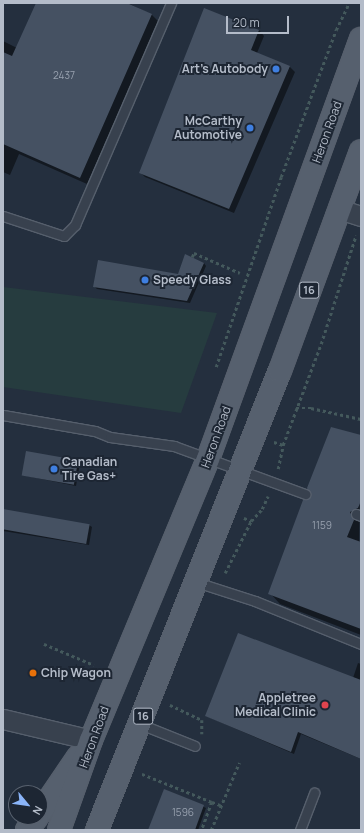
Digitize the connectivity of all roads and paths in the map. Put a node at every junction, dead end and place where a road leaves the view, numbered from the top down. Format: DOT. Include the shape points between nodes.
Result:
graph roads {
  1 [pos="171,3"];
  2 [pos="349,3"];
  3 [pos="361,39"];
  4 [pos="361,151"];
  5 [pos="339,209"];
  6 [pos="3,216"];
  7 [pos="359,224"];
  8 [pos="192,257"];
  9 [pos="240,273"];
  10 [pos="214,374"];
  11 [pos="296,408"];
  12 [pos="3,415"];
  13 [pos="361,419"];
  14 [pos="208,459"];
  15 [pos="278,469"];
  16 [pos="240,471"];
  17 [pos="270,490"];
  18 [pos="305,494"];
  19 [pos="251,521"];
  20 [pos="195,582"];
  21 [pos="44,644"];
  22 [pos="361,644"];
  23 [pos="94,665"];
  24 [pos="168,704"];
  25 [pos="3,719"];
  26 [pos="140,724"];
  27 [pos="90,740"];
  28 [pos="199,744"];
  29 [pos="239,763"];
  30 [pos="138,773"];
  31 [pos="314,793"];
  32 [pos="109,800"];
  33 [pos="48,801"];
  34 [pos="212,802"];
  35 [pos="220,805"];
  36 [pos="59,830"];
  37 [pos="97,830"];
  38 [pos="107,830"];
  39 [pos="202,830"];
  40 [pos="210,830"];
  41 [pos="300,830"];
  1 -- 6 [label="lane" via="75,225 64,236"];
  2 -- 10 [label="path" via="336,30 281,177"];
  3 -- 14 [label="main road, Heron Road"];
  4 -- 5 [label="main road, 16"];
  5 -- 7 [label="street"];
  5 -- 16 [label="main road, 16"];
  7 -- 11 [label="path" via="321,344"];
  8 -- 9 [label="path" via="194,253"];
  11 -- 13 [label="path" via="311,408"];
  11 -- 15 [label="path"];
  12 -- 14 [label="lane" via="95,431 110,437 174,446"];
  14 -- 16 [label="lane"];
  14 -- 27 [label="main road, Heron Road"];
  16 -- 18 [label="lane"];
  16 -- 20 [label="main road, 16"];
  17 -- 19 [label="path" via="262,510"];
  20 -- 22 [label="lane" via="255,600"];
  20 -- 26 [label="main road, 16"];
  21 -- 23 [label="path"];
  24 -- 28 [label="path" via="202,720"];
  25 -- 27 [label="street"];
  26 -- 28 [label="lane"];
  26 -- 32 [label="main road, 16"];
  27 -- 33 [label="main road"];
  27 -- 36 [label="main road, Heron Road"];
  29 -- 35 [label="path"];
  30 -- 34 [label="path"];
  31 -- 41 [label="lane"];
  32 -- 37 [label="main road, 16"];
  32 -- 38 [label="main road"];
  34 -- 35 [label="path"];
  34 -- 39 [label="path"];
  35 -- 40 [label="path"];
}
